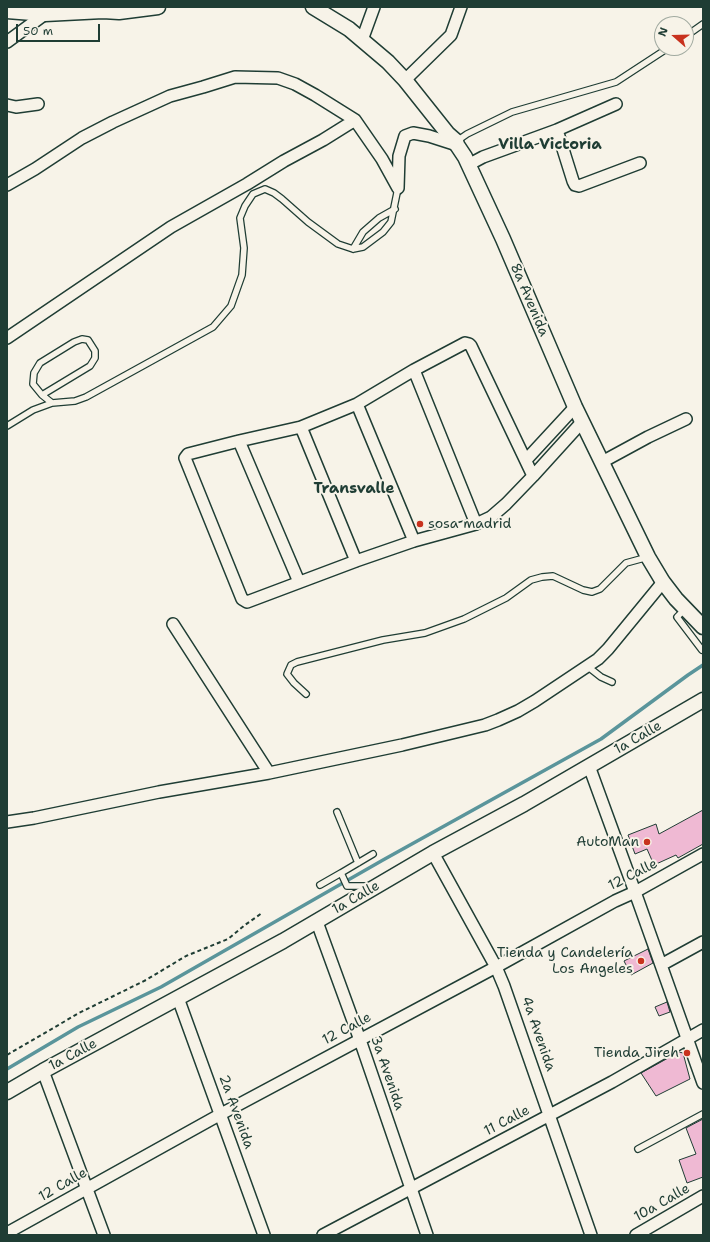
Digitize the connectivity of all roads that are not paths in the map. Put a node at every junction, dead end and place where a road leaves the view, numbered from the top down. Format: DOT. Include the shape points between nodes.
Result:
graph roads {
  1 [pos="158,7"];
  2 [pos="313,7"];
  3 [pos="374,7"];
  4 [pos="461,7"];
  5 [pos="104,9"];
  6 [pos="7,11"];
  7 [pos="45,14"];
  8 [pos="703,24"];
  9 [pos="694,30"];
  10 [pos="362,40"];
  11 [pos="7,42"];
  12 [pos="656,56"];
  13 [pos="405,80"];
  14 [pos="38,104"];
  15 [pos="616,104"];
  16 [pos="7,105"];
  17 [pos="355,120"];
  18 [pos="557,130"];
  19 [pos="456,143"];
  20 [pos="640,163"];
  21 [pos="468,165"];
  22 [pos="7,185"];
  23 [pos="398,188"];
  24 [pos="395,209"];
  25 [pos="353,249"];
  26 [pos="7,338"];
  27 [pos="414,370"];
  28 [pos="42,395"];
  29 [pos="52,404"];
  30 [pos="357,404"];
  31 [pos="575,407"];
  32 [pos="686,420"];
  33 [pos="582,422"];
  34 [pos="7,426"];
  35 [pos="301,427"];
  36 [pos="238,441"];
  37 [pos="526,460"];
  38 [pos="602,462"];
  39 [pos="533,476"];
  40 [pos="476,524"];
  41 [pos="414,541"];
  42 [pos="648,557"];
  43 [pos="356,561"];
  44 [pos="298,582"];
  45 [pos="663,582"];
  46 [pos="685,609"];
  47 [pos="173,624"];
  48 [pos="703,627"];
  49 [pos="702,650"];
  50 [pos="588,666"];
  51 [pos="612,682"];
  52 [pos="306,694"];
  53 [pos="703,700"];
  54 [pos="589,766"];
  55 [pos="269,773"];
  56 [pos="337,812"];
  57 [pos="7,822"];
  58 [pos="433,853"];
  59 [pos="373,854"];
  60 [pos="703,854"];
  61 [pos="358,863"];
  62 [pos="342,875"];
  63 [pos="320,885"];
  64 [pos="379,885"];
  65 [pos="635,892"];
  66 [pos="317,922"];
  67 [pos="703,942"];
  68 [pos="661,965"];
  69 [pos="496,967"];
  70 [pos="178,998"];
  71 [pos="703,1030"];
  72 [pos="687,1039"];
  73 [pos="360,1040"];
  74 [pos="43,1071"];
  75 [pos="703,1083"];
  76 [pos="7,1092"];
  77 [pos="221,1114"];
  78 [pos="703,1114"];
  79 [pos="550,1115"];
  80 [pos="638,1149"];
  81 [pos="87,1188"];
  82 [pos="411,1188"];
  83 [pos="703,1196"];
  84 [pos="7,1233"];
  85 [pos="104,1235"];
  86 [pos="264,1235"];
  87 [pos="324,1235"];
  88 [pos="427,1235"];
  89 [pos="591,1235"];
  90 [pos="636,1235"];
  1 -- 5 [label="street" via="119,12"];
  2 -- 10 [label="street, 8a Avenida"];
  3 -- 10 [label="street"];
  4 -- 13 [label="street" via="451,35"];
  5 -- 7 [label="street"];
  6 -- 7 [label="street"];
  7 -- 11 [label="street"];
  8 -- 9 [label="lane"];
  10 -- 13 [label="street, 8a Avenida"];
  12 -- 19 [label="lane" via="616,82 512,112 467,134"];
  13 -- 19 [label="street, 8a Avenida"];
  14 -- 16 [label="street" via="16,107"];
  15 -- 18 [label="street"];
  17 -- 22 [label="street" via="295,84 278,78 235,77 170,96 113,122 82,138"];
  17 -- 23 [label="street"];
  17 -- 26 [label="street" via="170,227"];
  18 -- 20 [label="street" via="575,185 579,186"];
  18 -- 21 [label="street"];
  19 -- 21 [label="street, 8a Avenida"];
  19 -- 23 [label="street" via="413,133 405,136 399,156"];
  21 -- 31 [label="street, 8a Avenida" via="503,239"];
  23 -- 24 [label="lane"];
  24 -- 25 [label="lane" via="379,218 363,232"];
  24 -- 25 [label="lane" via="391,222 383,232 362,247"];
  25 -- 29 [label="lane" via="338,244 274,193 265,189 253,194 240,218 244,248 242,275 231,306 213,327 86,397"];
  27 -- 30 [label="street"];
  27 -- 37 [label="street" via="464,343 469,344"];
  27 -- 40 [label="street"];
  28 -- 28 [label="lane" via="33,384 34,373 40,363 74,342 88,340 95,351 95,358 90,366"];
  28 -- 29 [label="lane"];
  29 -- 34 [label="lane" via="32,410"];
  30 -- 35 [label="street"];
  30 -- 41 [label="street"];
  31 -- 33 [label="street, 8a Avenida"];
  31 -- 37 [label="street"];
  32 -- 38 [label="street"];
  33 -- 38 [label="street, 8a Avenida"];
  33 -- 39 [label="street"];
  35 -- 36 [label="street"];
  35 -- 43 [label="street"];
  36 -- 44 [label="street"];
  36 -- 44 [label="street" via="188,454 185,458 242,599 247,602"];
  37 -- 39 [label="street"];
  38 -- 42 [label="street, 8a Avenida"];
  39 -- 40 [label="street" via="491,517"];
  40 -- 41 [label="street"];
  41 -- 43 [label="street"];
  42 -- 45 [label="street, 8a Avenida"];
  42 -- 52 [label="lane" via="626,564 600,589 592,592 553,576 542,577 531,580 506,598 464,619 425,633 383,640 297,662 290,666 287,674"];
  43 -- 44 [label="street"];
  45 -- 46 [label="street, 8a Avenida"];
  45 -- 50 [label="street" via="608,649"];
  46 -- 48 [label="street, 8a Avenida"];
  46 -- 49 [label="lane" via="676,617"];
  47 -- 55 [label="street"];
  50 -- 51 [label="lane"];
  50 -- 55 [label="street" via="518,711 484,725"];
  53 -- 54 [label="street, 1a Calle"];
  54 -- 58 [label="street, 1a Calle"];
  54 -- 65 [label="street"];
  55 -- 57 [label="street"];
  56 -- 61 [label="lane"];
  58 -- 64 [label="street, 1a Calle"];
  58 -- 69 [label="street, 4a Avenida"];
  59 -- 61 [label="lane"];
  60 -- 65 [label="street, 12 Calle"];
  61 -- 62 [label="lane"];
  62 -- 63 [label="lane"];
  62 -- 64 [label="lane" via="347,886"];
  64 -- 66 [label="street, 1a Calle"];
  65 -- 68 [label="street"];
  65 -- 69 [label="street, 12 Calle"];
  66 -- 70 [label="street, 1a Calle"];
  66 -- 73 [label="street, 3a Avenida"];
  67 -- 68 [label="street"];
  68 -- 72 [label="street"];
  69 -- 73 [label="street, 12 Calle"];
  69 -- 79 [label="street, 4a Avenida"];
  70 -- 74 [label="street, 1a Calle"];
  70 -- 77 [label="street, 2a Avenida"];
  71 -- 72 [label="street, 11 Calle"];
  72 -- 75 [label="street"];
  72 -- 79 [label="street, 11 Calle"];
  73 -- 77 [label="street, 12 Calle"];
  73 -- 82 [label="street, 3a Avenida"];
  74 -- 76 [label="street, 1a Calle"];
  74 -- 81 [label="street"];
  77 -- 81 [label="street, 12 Calle"];
  77 -- 86 [label="street, 2a Avenida"];
  78 -- 80 [label="lane"];
  79 -- 82 [label="street, 11 Calle"];
  79 -- 89 [label="street, 4a Avenida"];
  81 -- 84 [label="street, 12 Calle"];
  81 -- 85 [label="street"];
  82 -- 87 [label="street, 11 Calle"];
  82 -- 88 [label="street, 3a Avenida"];
  83 -- 90 [label="street, 10a Calle"];
}
